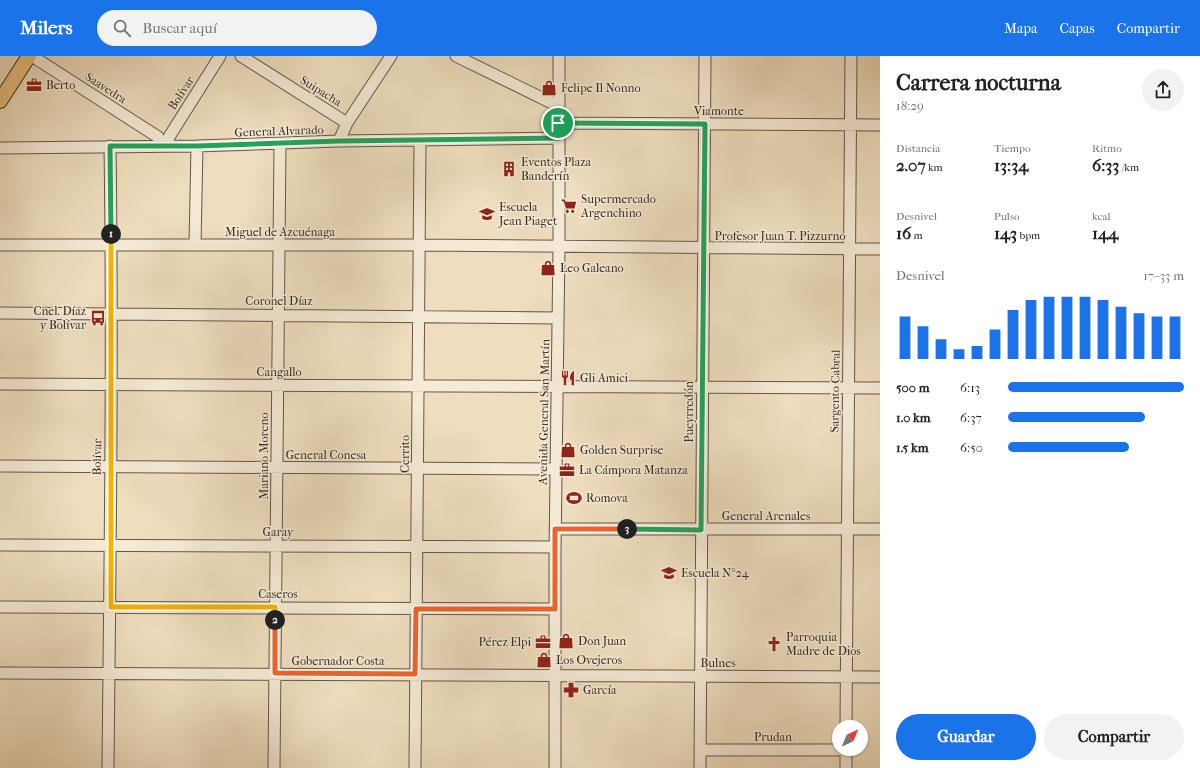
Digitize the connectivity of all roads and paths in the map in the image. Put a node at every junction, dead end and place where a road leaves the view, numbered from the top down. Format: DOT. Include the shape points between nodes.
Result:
graph roads {
  1 [pos="31,56"];
  2 [pos="220,56"];
  3 [pos="241,56"];
  4 [pos="391,56"];
  5 [pos="456,56"];
  6 [pos="559,56"];
  7 [pos="705,56"];
  8 [pos="851,56"];
  9 [pos="0,101"];
  10 [pos="558,106"];
  11 [pos="347,123"];
  12 [pos="558,123"];
  13 [pos="705,124"];
  14 [pos="851,125"];
  15 [pos="880,125"];
  16 [pos="559,138"];
  17 [pos="339,141"];
  18 [pos="420,141"];
  19 [pos="280,145"];
  20 [pos="110,146"];
  21 [pos="163,146"];
  22 [pos="197,146"];
  23 [pos="0,148"];
  24 [pos="0,245"];
  25 [pos="112,245"];
  26 [pos="195,245"];
  27 [pos="418,245"];
  28 [pos="280,246"];
  29 [pos="559,247"];
  30 [pos="703,248"];
  31 [pos="849,249"];
  32 [pos="880,249"];
  33 [pos="0,313"];
  34 [pos="280,314"];
  35 [pos="112,315"];
  36 [pos="418,316"];
  37 [pos="558,318"];
  38 [pos="0,384"];
  39 [pos="111,384"];
  40 [pos="277,385"];
  41 [pos="417,386"];
  42 [pos="557,387"];
  43 [pos="702,387"];
  44 [pos="848,388"];
  45 [pos="880,388"];
  46 [pos="0,466"];
  47 [pos="110,467"];
  48 [pos="277,468"];
  49 [pos="418,468"];
  50 [pos="556,469"];
  51 [pos="555,529"];
  52 [pos="847,529"];
  53 [pos="880,529"];
  54 [pos="701,530"];
  55 [pos="0,544"];
  56 [pos="276,545"];
  57 [pos="416,545"];
  58 [pos="110,546"];
  59 [pos="555,547"];
  60 [pos="0,607"];
  61 [pos="111,607"];
  62 [pos="275,607"];
  63 [pos="416,609"];
  64 [pos="555,609"];
  65 [pos="0,673"];
  66 [pos="275,673"];
  67 [pos="415,674"];
  68 [pos="109,675"];
  69 [pos="556,675"];
  70 [pos="701,676"];
  71 [pos="846,676"];
  72 [pos="880,677"];
  73 [pos="846,720"];
  74 [pos="832,749"];
  75 [pos="701,750"];
  76 [pos="846,756"];
  77 [pos="108,768"];
  78 [pos="274,768"];
  79 [pos="415,768"];
  80 [pos="555,768"];
  81 [pos="700,768"];
  82 [pos="846,768"];
  1 -- 9 [label="main road"];
  1 -- 21 [label="street, Saavedra" via="158,137"];
  2 -- 21 [label="street, Bolívar"];
  3 -- 11 [label="street, Suipacha"];
  4 -- 11 [label="street"];
  5 -- 10 [label="street"];
  6 -- 10 [label="street, Avenida General San Martín"];
  7 -- 13 [label="street, Pueyrredón"];
  8 -- 14 [label="street, Sargento Cabral"];
  10 -- 12 [label="street, Avenida General San Martín"];
  11 -- 17 [label="street"];
  12 -- 13 [label="street, Viamonte"];
  12 -- 16 [label="street, Avenida General San Martín"];
  13 -- 14 [label="street, Viamonte"];
  13 -- 30 [label="street, Pueyrredón"];
  14 -- 15 [label="street, Viamonte"];
  14 -- 31 [label="street, Sargento Cabral"];
  16 -- 18 [label="street, General Alvarado"];
  16 -- 29 [label="street, Avenida General San Martín"];
  17 -- 18 [label="street, General Alvarado"];
  17 -- 19 [label="street, General Alvarado"];
  18 -- 27 [label="street, Cerrito"];
  19 -- 22 [label="street, General Alvarado"];
  19 -- 28 [label="street, Mariano Moreno"];
  20 -- 21 [label="street, General Alvarado"];
  20 -- 23 [label="street, General Alvarado"];
  20 -- 25 [label="street, Bolívar"];
  21 -- 22 [label="street, General Alvarado"];
  22 -- 26 [label="street"];
  24 -- 25 [label="street, Miguel de Azcuénaga"];
  25 -- 26 [label="street, Miguel de Azcuénaga"];
  25 -- 35 [label="street, Bolívar"];
  26 -- 28 [label="street, Miguel de Azcuénaga"];
  27 -- 28 [label="street, Miguel de Azcuénaga"];
  27 -- 29 [label="street, Miguel de Azcuénaga"];
  27 -- 36 [label="street, Cerrito"];
  28 -- 34 [label="street, Mariano Moreno"];
  29 -- 30 [label="street, Profesor Juan T. Pizzurno"];
  29 -- 37 [label="street, Avenida General San Martín"];
  30 -- 31 [label="street, Profesor Juan T. Pizzurno"];
  30 -- 43 [label="street, Pueyrredón"];
  31 -- 32 [label="street, Profesor Juan T. Pizzurno"];
  31 -- 44 [label="street, Sargento Cabral"];
  33 -- 35 [label="street, Coronel Díaz"];
  34 -- 35 [label="street, Coronel Díaz"];
  34 -- 36 [label="street, Coronel Díaz"];
  34 -- 40 [label="street, Mariano Moreno"];
  35 -- 39 [label="street, Bolívar"];
  36 -- 37 [label="street, Coronel Díaz"];
  36 -- 41 [label="street, Cerrito"];
  37 -- 42 [label="street, Avenida General San Martín"];
  38 -- 39 [label="street, Cangallo"];
  39 -- 40 [label="street, Cangallo"];
  39 -- 47 [label="street, Bolívar"];
  40 -- 41 [label="street, Cangallo"];
  40 -- 48 [label="street, Mariano Moreno"];
  41 -- 42 [label="street, Cangallo"];
  41 -- 49 [label="street, Cerrito"];
  42 -- 43 [label="street, Cangallo"];
  42 -- 50 [label="street, Avenida General San Martín"];
  43 -- 44 [label="street, Cangallo"];
  43 -- 54 [label="street, Pueyrredón"];
  44 -- 45 [label="street, Cangallo"];
  44 -- 52 [label="street, Sargento Cabral"];
  46 -- 47 [label="street, General Conesa"];
  47 -- 48 [label="street, General Conesa"];
  47 -- 58 [label="street, Bolívar"];
  48 -- 49 [label="street, General Conesa"];
  48 -- 56 [label="street, Mariano Moreno"];
  49 -- 50 [label="street, General Conesa"];
  49 -- 57 [label="street, Cerrito"];
  50 -- 51 [label="street, Avenida General San Martín"];
  51 -- 54 [label="street, General Arenales"];
  51 -- 59 [label="street, Avenida General San Martín"];
  52 -- 53 [label="street, General Arenales"];
  52 -- 54 [label="street, General Arenales"];
  52 -- 71 [label="street, Sargento Cabral"];
  54 -- 70 [label="street, Pueyrredón"];
  55 -- 58 [label="street, Garay"];
  56 -- 57 [label="street, Garay"];
  56 -- 58 [label="street, Garay"];
  56 -- 62 [label="street, Mariano Moreno"];
  57 -- 59 [label="street, Garay"];
  57 -- 63 [label="street, Cerrito"];
  58 -- 61 [label="street, Bolívar"];
  59 -- 64 [label="street, Avenida General San Martín"];
  60 -- 61 [label="street, Caseros"];
  61 -- 62 [label="street, Caseros"];
  61 -- 68 [label="street, Bolívar"];
  62 -- 63 [label="street, Caseros"];
  62 -- 66 [label="street, Mariano Moreno"];
  63 -- 64 [label="street, Caseros"];
  63 -- 67 [label="street, Cerrito"];
  64 -- 69 [label="street, Avenida General San Martín"];
  65 -- 68 [label="street, Gobernador Costa"];
  66 -- 67 [label="street, Gobernador Costa"];
  66 -- 68 [label="street, Gobernador Costa"];
  66 -- 78 [label="street, Mariano Moreno"];
  67 -- 69 [label="street, Gobernador Costa"];
  67 -- 79 [label="street, Cerrito"];
  68 -- 77 [label="street, Bolívar"];
  69 -- 70 [label="street, Bulnes"];
  69 -- 80 [label="street, Avenida General San Martín"];
  70 -- 71 [label="street, Bulnes"];
  70 -- 75 [label="street, Pueyrredón"];
  71 -- 72 [label="street, Bulnes"];
  71 -- 73 [label="street, Sargento Cabral"];
  74 -- 75 [label="street, Prudan"];
  75 -- 81 [label="street, Pueyrredón"];
  76 -- 82 [label="street"];
}
